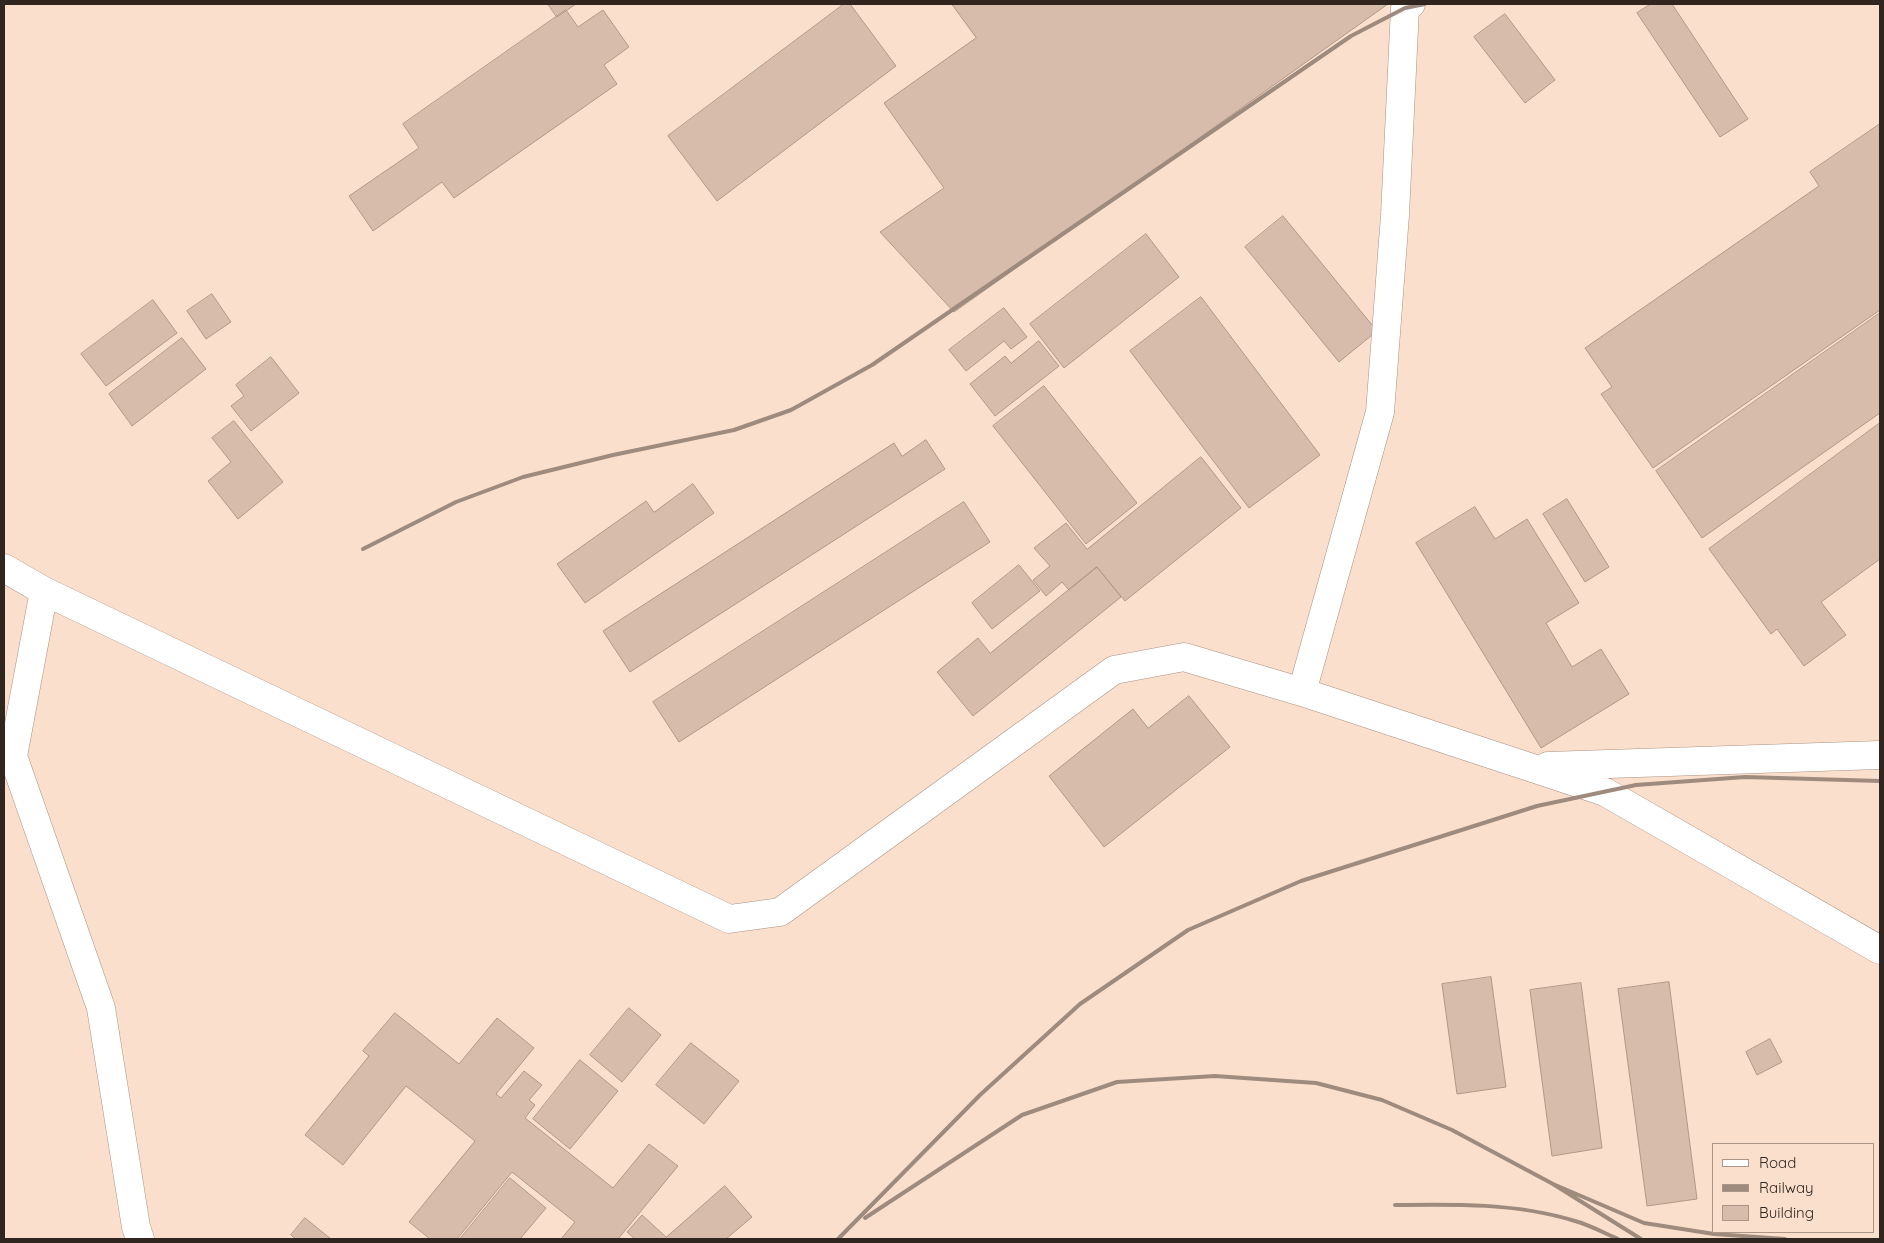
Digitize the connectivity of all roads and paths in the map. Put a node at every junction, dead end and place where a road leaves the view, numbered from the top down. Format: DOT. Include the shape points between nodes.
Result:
graph roads {
  1 [pos="1411,4"];
  2 [pos="4,568"];
  3 [pos="44,591"];
  4 [pos="1302,692"];
  5 [pos="1880,756"];
  6 [pos="1529,766"];
  7 [pos="1880,950"];
  8 [pos="140,1239"];
  1 -- 4 [label="lane" via="1405,8 1395,215 1380,412"];
  2 -- 3 [label="lane"];
  3 -- 4 [label="lane" via="729,918 780,912 1114,670 1184,657"];
  3 -- 8 [label="lane" via="13,756 101,1008"];
  4 -- 6 [label="lane"];
  5 -- 6 [label="lane"];
  6 -- 7 [label="lane" via="1605,792"];
}
